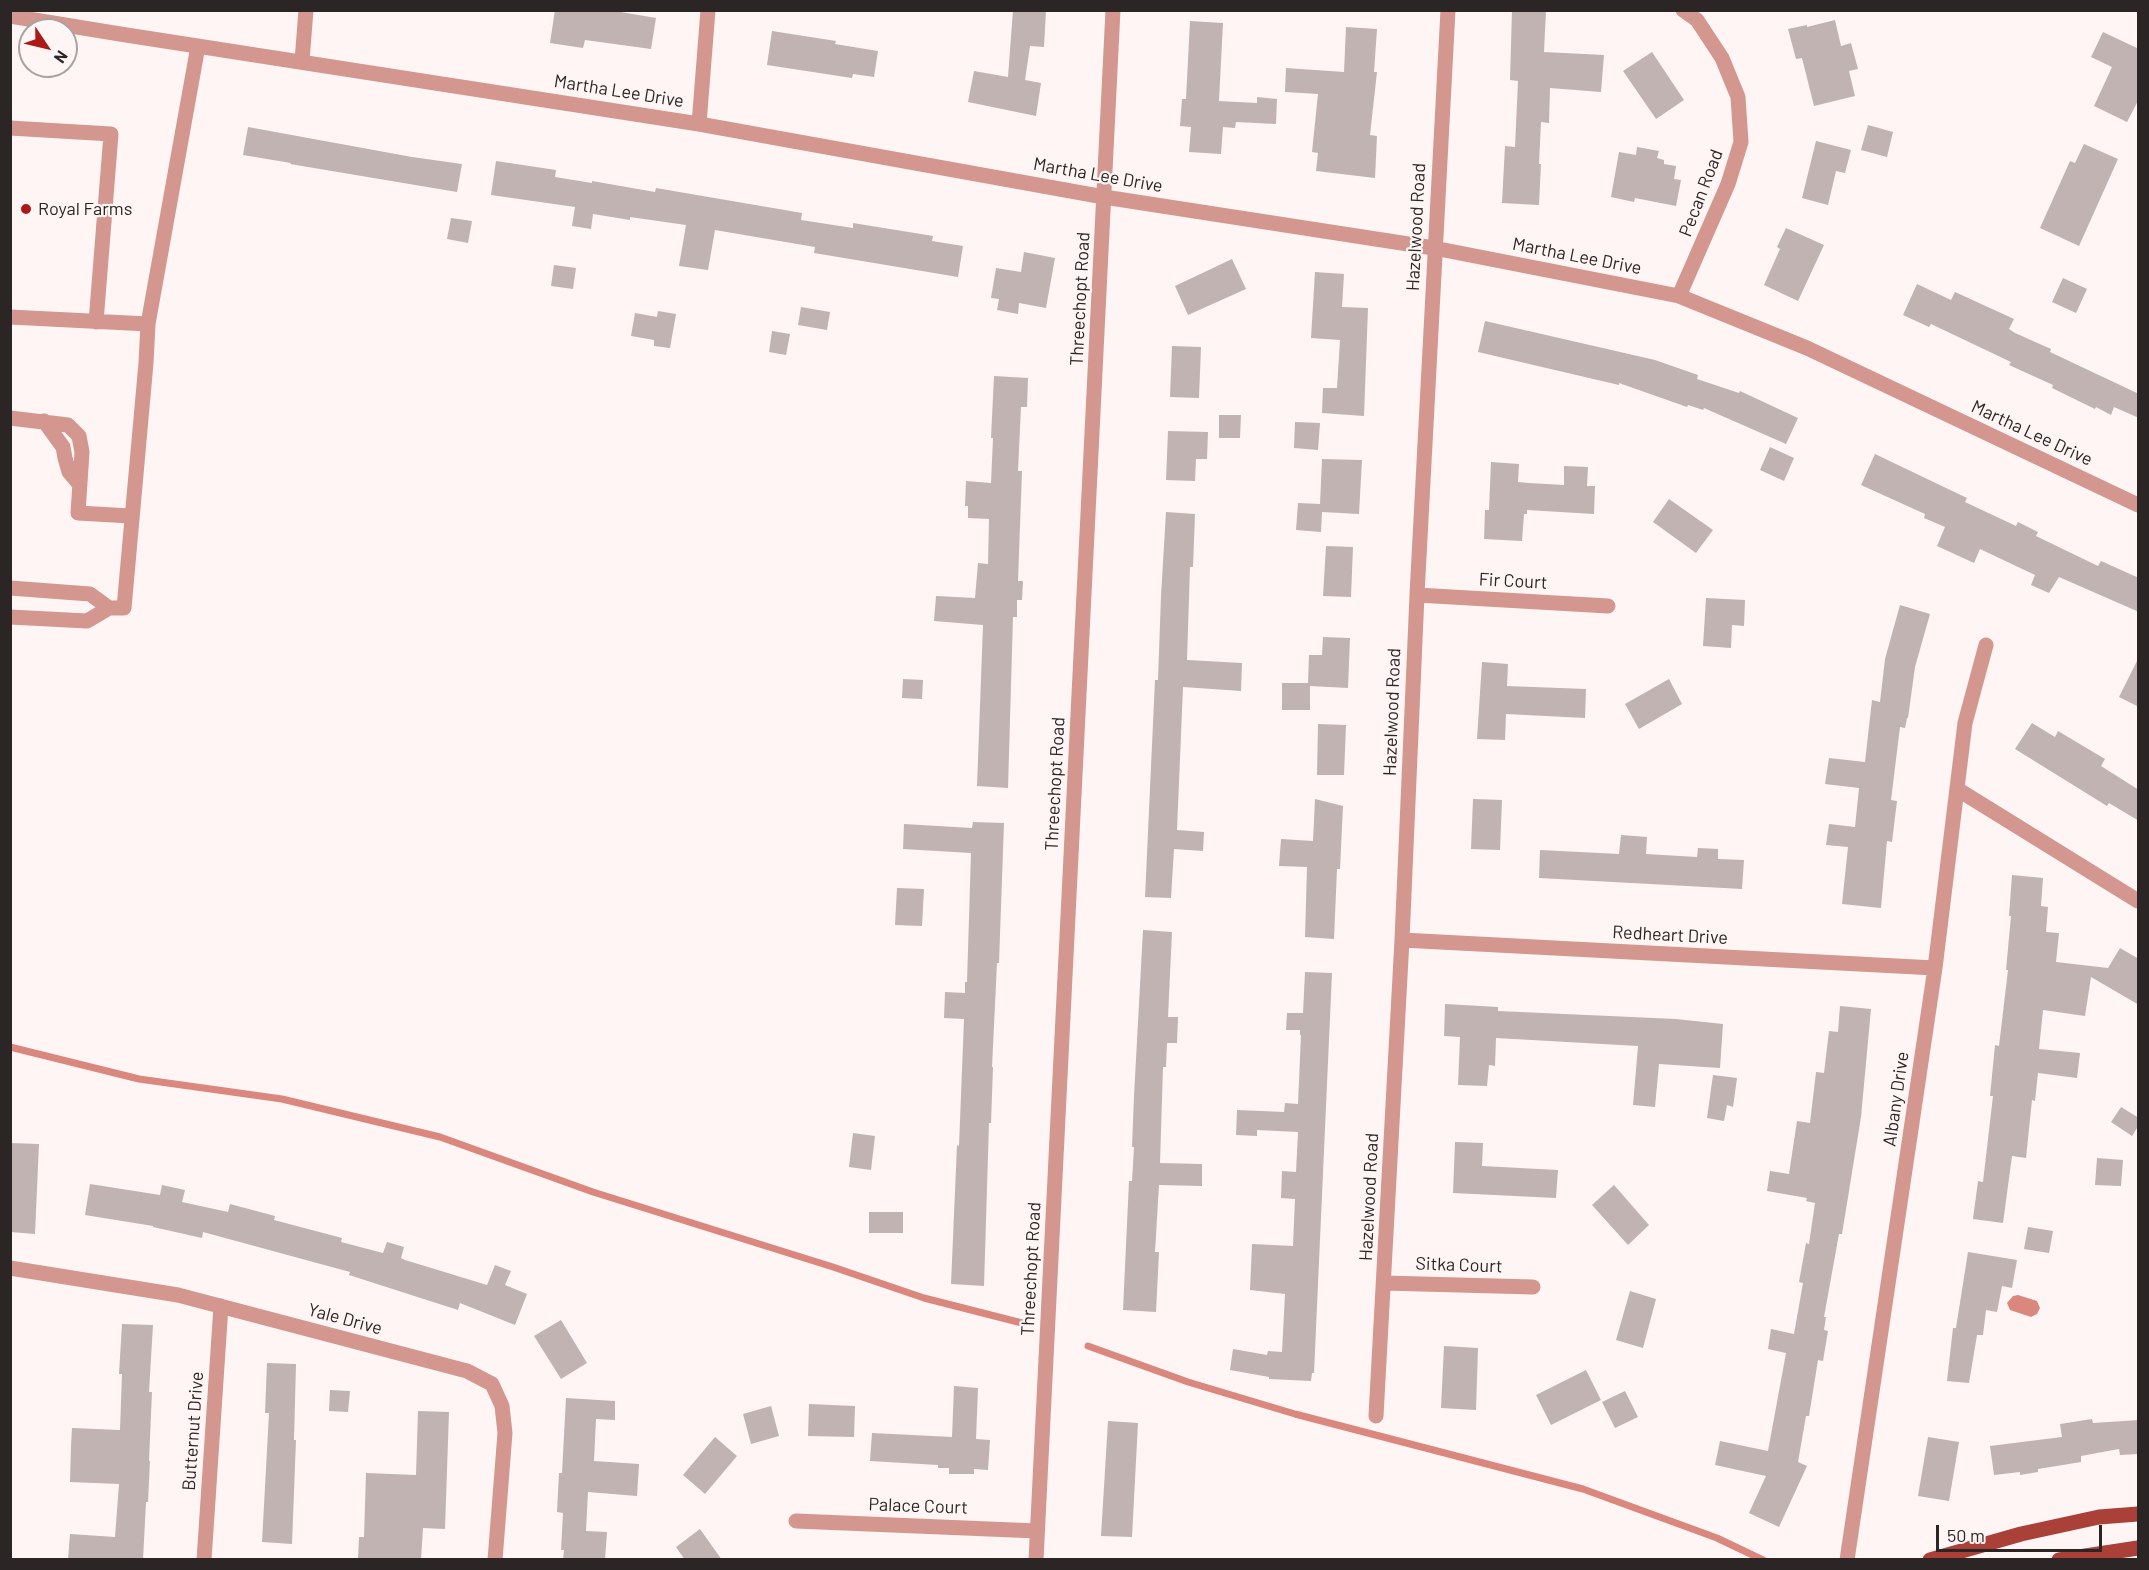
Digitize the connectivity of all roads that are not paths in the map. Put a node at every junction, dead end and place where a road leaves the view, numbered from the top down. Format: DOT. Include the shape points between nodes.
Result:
graph roads {
  1 [pos="306,10"];
  2 [pos="708,10"];
  3 [pos="1113,10"];
  4 [pos="1448,10"];
  5 [pos="1683,10"];
  6 [pos="10,16"];
  7 [pos="198,46"];
  8 [pos="302,61"];
  9 [pos="699,124"];
  10 [pos="10,128"];
  11 [pos="1104,197"];
  12 [pos="1434,248"];
  13 [pos="1679,296"];
  14 [pos="10,317"];
  15 [pos="96,322"];
  16 [pos="148,324"];
  17 [pos="10,418"];
  18 [pos="2139,505"];
  19 [pos="131,516"];
  20 [pos="10,588"];
  21 [pos="1417,595"];
  22 [pos="1608,606"];
  23 [pos="109,608"];
  24 [pos="10,617"];
  25 [pos="1986,645"];
  26 [pos="1957,789"];
  27 [pos="2139,901"];
  28 [pos="1402,940"];
  29 [pos="1935,968"];
  30 [pos="10,1268"];
  31 [pos="1384,1283"];
  32 [pos="1533,1287"];
  33 [pos="220,1306"];
  34 [pos="1376,1416"];
  35 [pos="2139,1514"];
  36 [pos="796,1521"];
  37 [pos="1037,1531"];
  38 [pos="2139,1548"];
  39 [pos="204,1560"];
  40 [pos="495,1560"];
  41 [pos="1036,1560"];
  42 [pos="1847,1560"];
  43 [pos="1930,1560"];
  44 [pos="2059,1560"];
  1 -- 8 [label="street"];
  2 -- 9 [label="street"];
  3 -- 11 [label="street, Threechopt Road"];
  4 -- 12 [label="street, Hazelwood Road"];
  5 -- 13 [label="street, Pecan Road" via="1697,20 1722,57 1738,97 1741,142 1728,184"];
  6 -- 7 [label="street, Martha Lee Drive"];
  7 -- 8 [label="street, Martha Lee Drive"];
  7 -- 16 [label="street"];
  8 -- 9 [label="street, Martha Lee Drive"];
  9 -- 11 [label="street, Martha Lee Drive"];
  10 -- 15 [label="street" via="111,134"];
  11 -- 12 [label="street, Martha Lee Drive"];
  11 -- 37 [label="street, Threechopt Road"];
  12 -- 13 [label="street, Martha Lee Drive"];
  12 -- 21 [label="street, Hazelwood Road"];
  13 -- 18 [label="street, Martha Lee Drive" via="1807,348"];
  14 -- 15 [label="street"];
  15 -- 16 [label="street"];
  16 -- 19 [label="street"];
  17 -- 19 [label="street" via="44,421 63,447 69,472 80,484 78,513"];
  19 -- 23 [label="street" via="124,608"];
  20 -- 23 [label="street" via="90,594"];
  21 -- 22 [label="street, Fir Court"];
  21 -- 28 [label="street, Hazelwood Road"];
  23 -- 24 [label="street" via="87,621"];
  25 -- 26 [label="street, Albany Drive" via="1965,723"];
  26 -- 27 [label="street"];
  26 -- 29 [label="street, Albany Drive"];
  28 -- 29 [label="street, Redheart Drive"];
  28 -- 31 [label="street, Hazelwood Road"];
  29 -- 42 [label="street, Albany Drive"];
  30 -- 33 [label="street, Yale Drive" via="136,1287"];
  31 -- 32 [label="street, Sitka Court"];
  31 -- 34 [label="street, Hazelwood Road"];
  33 -- 39 [label="street, Butternut Drive"];
  33 -- 40 [label="street, Yale Drive" via="467,1371 492,1384 502,1406 505,1433"];
  35 -- 43 [label="main road" via="2100,1517 2043,1529"];
  36 -- 37 [label="street, Palace Court"];
  37 -- 41 [label="street, Threechopt Road"];
  38 -- 44 [label="main road"];
}
